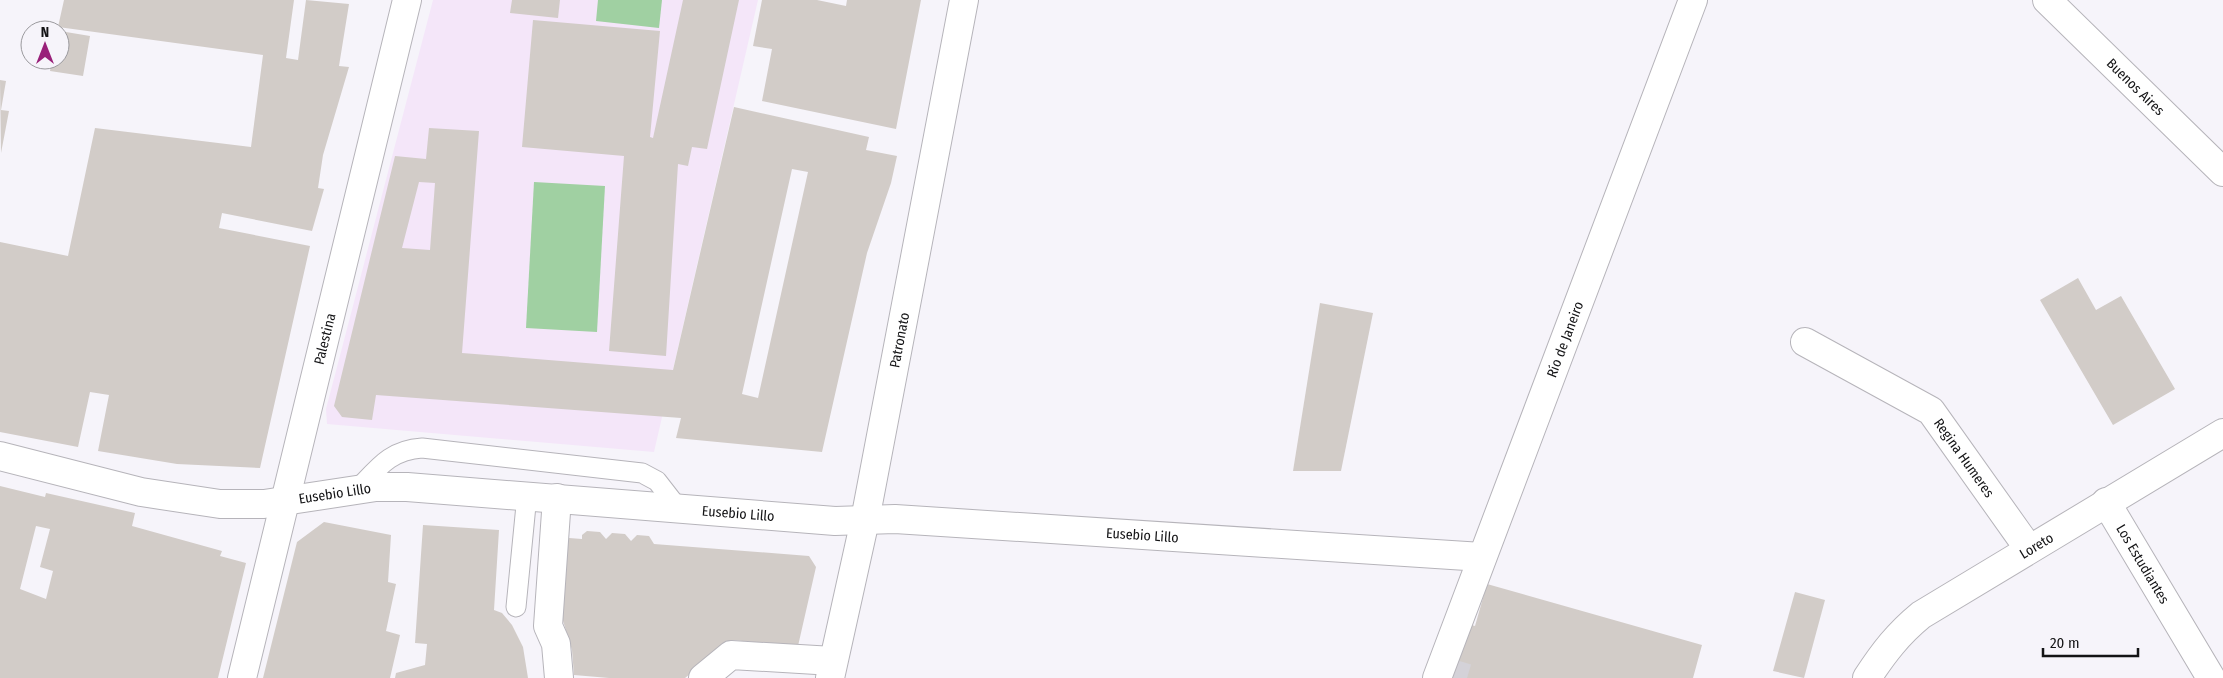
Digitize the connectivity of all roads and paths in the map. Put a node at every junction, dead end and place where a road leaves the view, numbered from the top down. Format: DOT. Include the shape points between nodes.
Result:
graph roads {
  1 [pos="407,0"];
  2 [pos="964,0"];
  3 [pos="1693,0"];
  4 [pos="2047,0"];
  5 [pos="2074,11"];
  6 [pos="2223,172"];
  7 [pos="1805,342"];
  8 [pos="2223,433"];
  9 [pos="0,456"];
  10 [pos="357,490"];
  11 [pos="527,496"];
  12 [pos="557,498"];
  13 [pos="286,501"];
  14 [pos="2106,502"];
  15 [pos="678,508"];
  16 [pos="865,520"];
  17 [pos="2029,549"];
  18 [pos="1482,557"];
  19 [pos="516,607"];
  20 [pos="832,669"];
  21 [pos="1440,673"];
  22 [pos="242,678"];
  23 [pos="559,678"];
  24 [pos="564,678"];
  25 [pos="703,678"];
  26 [pos="1867,678"];
  27 [pos="2211,678"];
  1 -- 13 [label="street, Palestina"];
  2 -- 16 [label="street, Patronato"];
  3 -- 18 [label="street, Río de Janeiro"];
  4 -- 5 [label="street, Buenos Aires"];
  5 -- 6 [label="street, Buenos Aires"];
  7 -- 17 [label="street, Regina Humeres" via="1931,411"];
  8 -- 14 [label="street, Loreto"];
  9 -- 13 [label="street, Eusebio Lillo" via="173,498 220,504"];
  10 -- 11 [label="street, Eusebio Lillo" via="407,487"];
  10 -- 13 [label="street, Eusebio Lillo"];
  10 -- 15 [label="lane" via="391,456 422,448 642,473 657,481"];
  11 -- 12 [label="street, Eusebio Lillo"];
  11 -- 19 [label="lane"];
  12 -- 15 [label="street, Eusebio Lillo"];
  12 -- 23 [label="street" via="548,626 556,644"];
  13 -- 22 [label="street, Palestina"];
  14 -- 17 [label="street, Loreto"];
  14 -- 27 [label="street, Los Estudiantes"];
  15 -- 16 [label="street, Eusebio Lillo" via="835,521"];
  16 -- 18 [label="street, Eusebio Lillo" via="895,519"];
  16 -- 20 [label="street, Patronato"];
  17 -- 26 [label="street, Loreto" via="1921,615 1900,633"];
  18 -- 21 [label="street, Río de Janeiro"];
  20 -- 25 [label="street" via="731,655"];
  23 -- 24 [label="street"];
}
